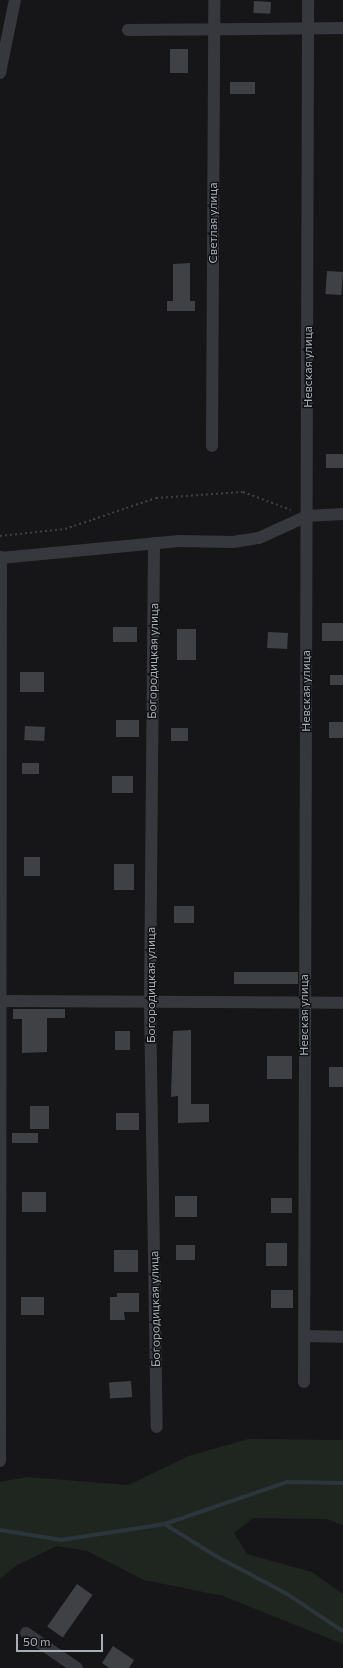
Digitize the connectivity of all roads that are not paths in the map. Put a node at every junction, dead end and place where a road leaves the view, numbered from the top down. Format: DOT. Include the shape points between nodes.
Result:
graph roads {
  1 [pos="15,0"];
  2 [pos="214,0"];
  3 [pos="308,0"];
  4 [pos="308,28"];
  5 [pos="343,28"];
  6 [pos="214,29"];
  7 [pos="128,30"];
  8 [pos="0,73"];
  9 [pos="212,446"];
  10 [pos="343,514"];
  11 [pos="307,516"];
  12 [pos="154,543"];
  13 [pos="1,558"];
  14 [pos="0,1001"];
  15 [pos="150,1002"];
  16 [pos="343,1003"];
  17 [pos="304,1004"];
  18 [pos="304,1336"];
  19 [pos="343,1337"];
  20 [pos="304,1382"];
  21 [pos="157,1427"];
  22 [pos="0,1461"];
  23 [pos="26,1633"];
  24 [pos="77,1668"];
  1 -- 8 [label="street"];
  2 -- 6 [label="street, Светлая улица"];
  3 -- 4 [label="street, Невская улица"];
  4 -- 5 [label="street"];
  4 -- 6 [label="street"];
  4 -- 11 [label="street, Невская улица"];
  6 -- 7 [label="street"];
  6 -- 9 [label="street, Светлая улица"];
  10 -- 11 [label="street"];
  11 -- 12 [label="street" via="259,538 233,542"];
  11 -- 17 [label="street, Невская улица"];
  12 -- 13 [label="street"];
  12 -- 15 [label="street, Богородицкая улица"];
  13 -- 14 [label="street"];
  14 -- 15 [label="street"];
  14 -- 22 [label="street"];
  15 -- 17 [label="street"];
  15 -- 21 [label="street, Богородицкая улица"];
  16 -- 17 [label="street"];
  17 -- 18 [label="street, Невская улица"];
  18 -- 19 [label="street"];
  18 -- 20 [label="street, Невская улица"];
  23 -- 24 [label="street"];
}
